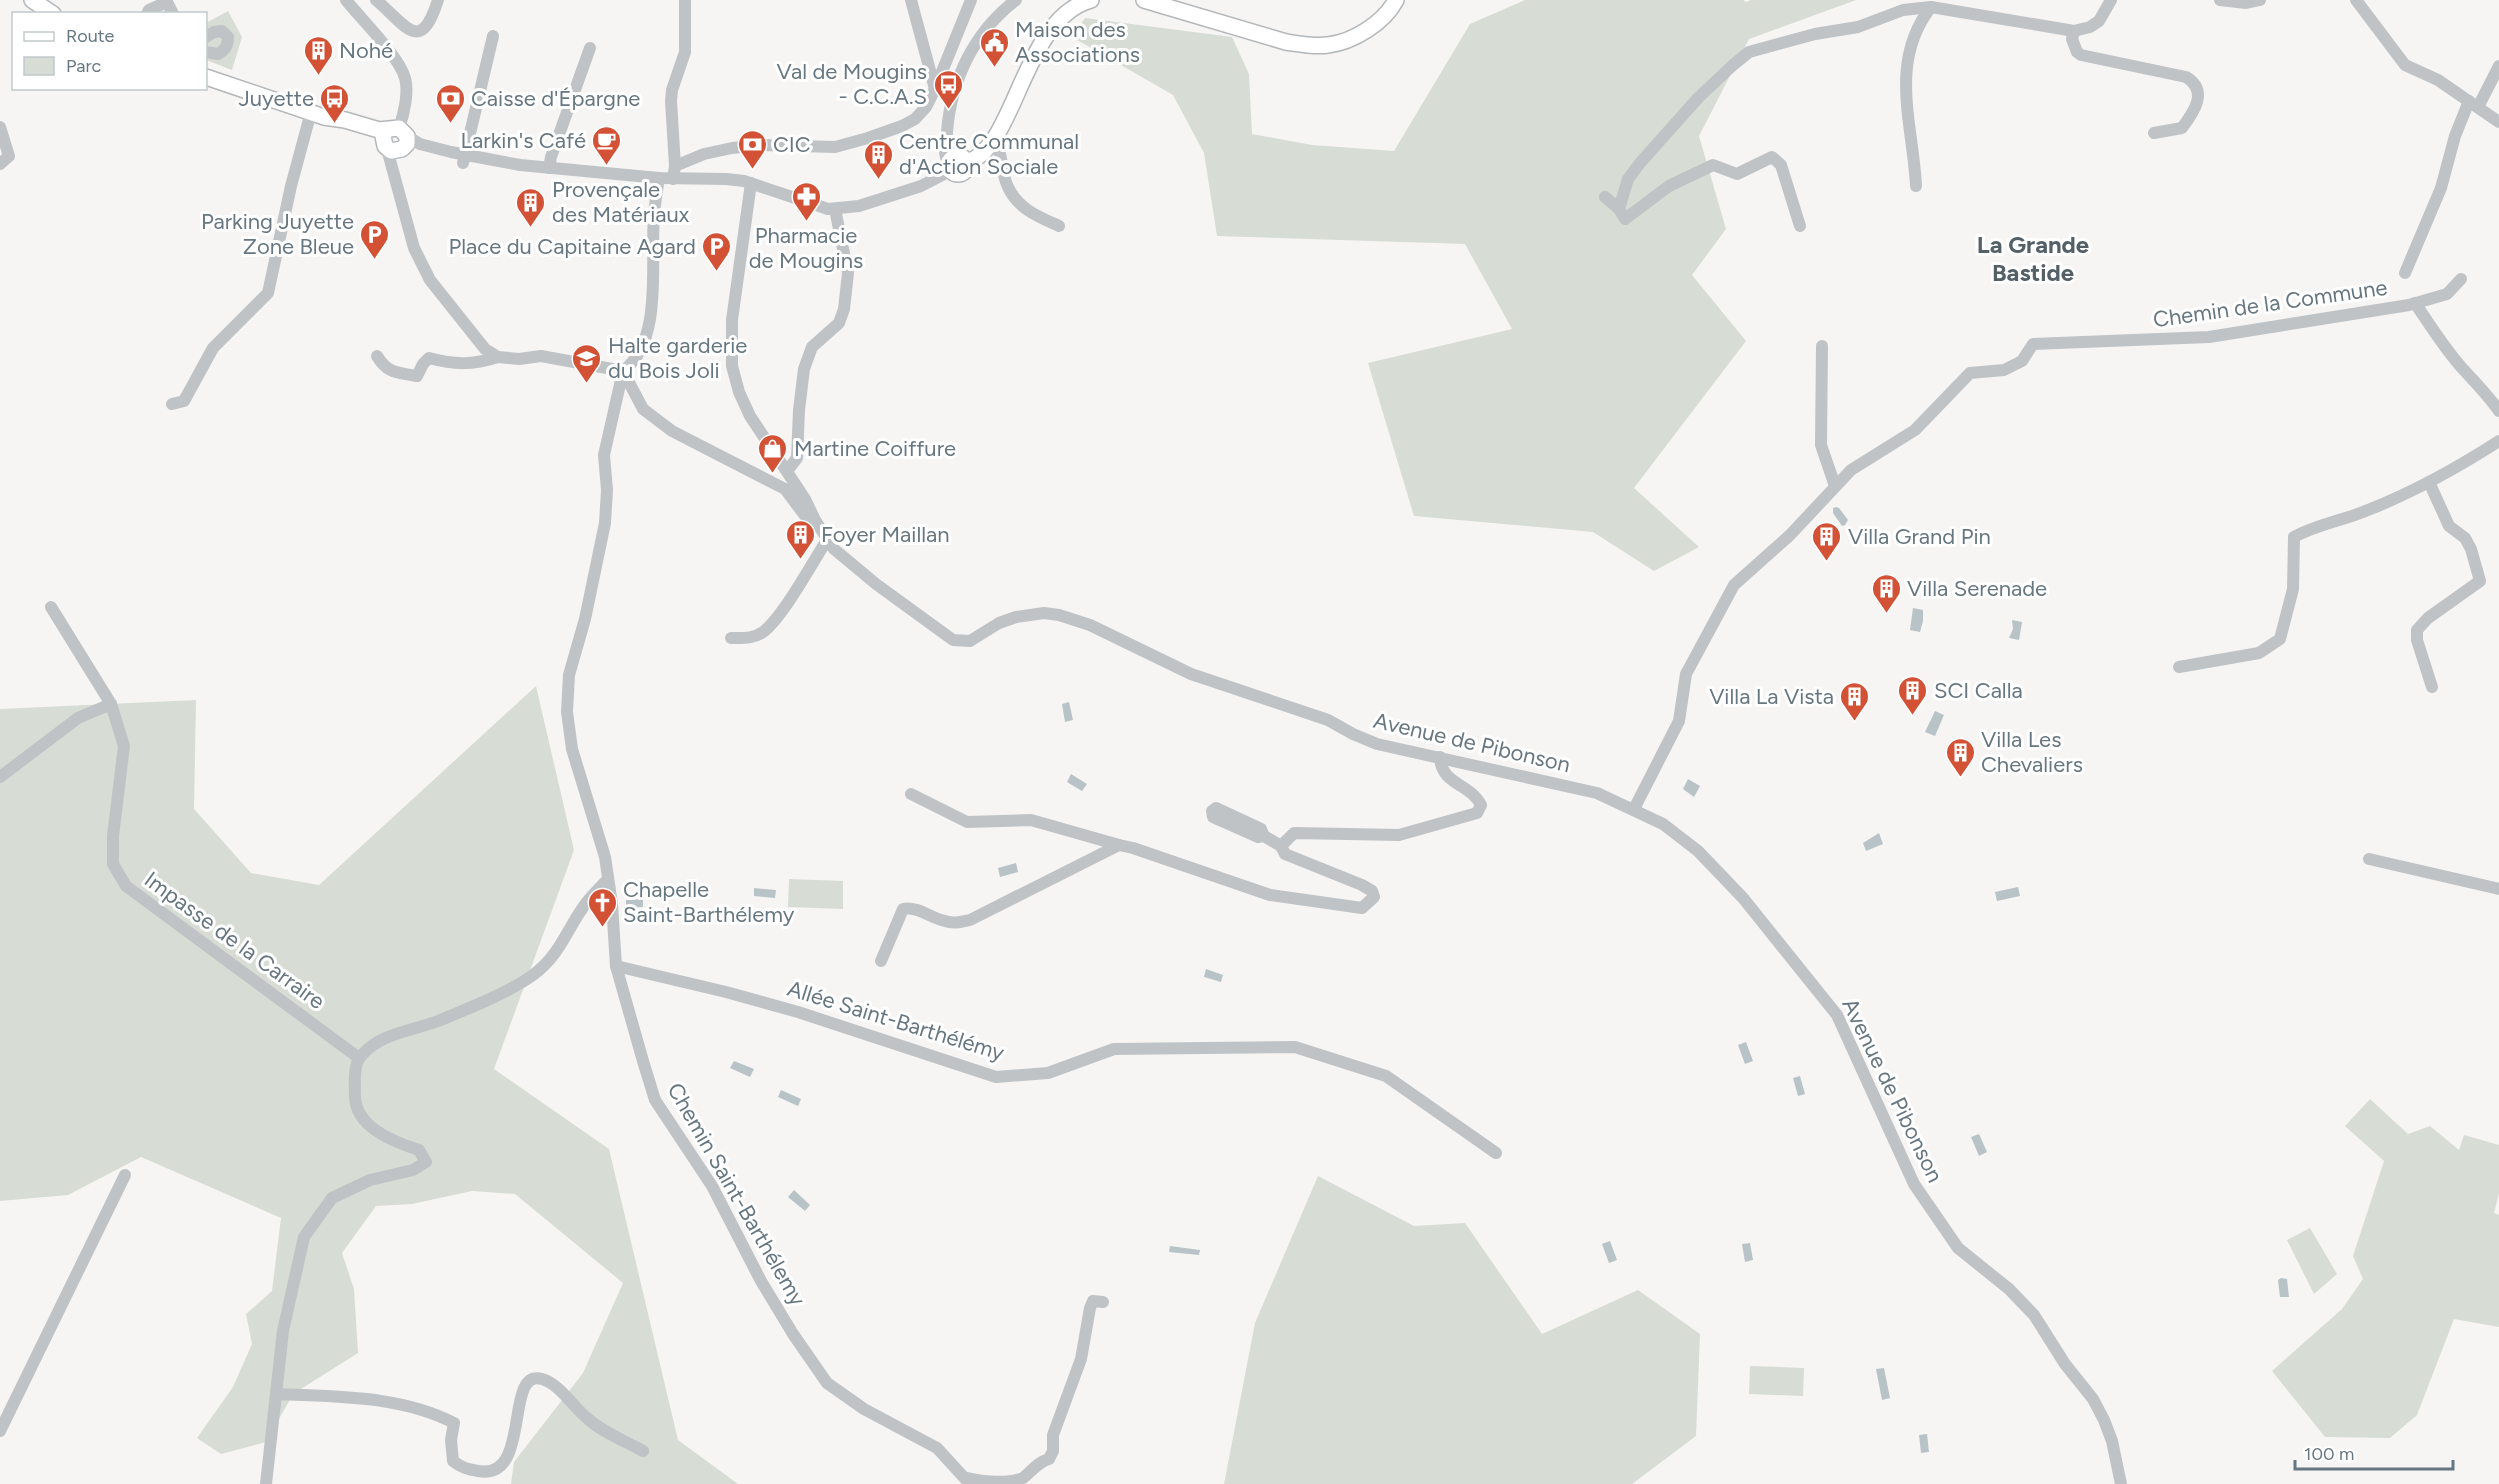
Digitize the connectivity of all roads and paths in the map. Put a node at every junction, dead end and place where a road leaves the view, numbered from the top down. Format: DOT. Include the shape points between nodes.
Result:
graph roads {
  1 [pos="32,0"];
  2 [pos="346,0"];
  3 [pos="376,0"];
  4 [pos="438,0"];
  5 [pos="685,0"];
  6 [pos="911,0"];
  7 [pos="971,0"];
  8 [pos="1016,0"];
  9 [pos="1091,0"];
  10 [pos="1144,0"];
  11 [pos="1396,0"];
  12 [pos="2111,0"];
  13 [pos="2220,0"];
  14 [pos="2260,0"];
  15 [pos="2356,0"];
  16 [pos="1931,7"];
  17 [pos="50,12"];
  18 [pos="2073,31"];
  19 [pos="207,36"];
  20 [pos="493,36"];
  21 [pos="590,48"];
  22 [pos="207,52"];
  23 [pos="2499,66"];
  24 [pos="207,77"];
  25 [pos="935,89"];
  26 [pos="2474,104"];
  27 [pos="317,114"];
  28 [pos="2499,122"];
  29 [pos="0,127"];
  30 [pos="2154,133"];
  31 [pos="992,139"];
  32 [pos="395,141"];
  33 [pos="464,159"];
  34 [pos="956,163"];
  35 [pos="0,164"];
  36 [pos="675,166"];
  37 [pos="549,168"];
  38 [pos="659,178"];
  39 [pos="673,179"];
  40 [pos="751,183"];
  41 [pos="1916,186"];
  42 [pos="1605,197"];
  43 [pos="835,209"];
  44 [pos="1619,209"];
  45 [pos="1059,226"];
  46 [pos="1800,226"];
  47 [pos="2405,273"];
  48 [pos="2461,279"];
  49 [pos="2415,303"];
  50 [pos="1822,346"];
  51 [pos="377,356"];
  52 [pos="498,357"];
  53 [pos="623,371"];
  54 [pos="172,404"];
  55 [pos="2499,411"];
  56 [pos="2499,441"];
  57 [pos="787,471"];
  58 [pos="2429,482"];
  59 [pos="1835,486"];
  60 [pos="815,520"];
  61 [pos="827,540"];
  62 [pos="51,607"];
  63 [pos="731,638"];
  64 [pos="2180,667"];
  65 [pos="2432,687"];
  66 [pos="111,704"];
  67 [pos="1440,757"];
  68 [pos="0,777"];
  69 [pos="911,794"];
  70 [pos="1634,809"];
  71 [pos="1264,836"];
  72 [pos="1119,845"];
  73 [pos="1281,846"];
  74 [pos="2370,859"];
  75 [pos="608,879"];
  76 [pos="2499,889"];
  77 [pos="881,961"];
  78 [pos="616,966"];
  79 [pos="359,1058"];
  80 [pos="1496,1153"];
  81 [pos="125,1175"];
  82 [pos="1103,1302"];
  83 [pos="276,1394"];
  84 [pos="0,1431"];
  85 [pos="643,1451"];
  86 [pos="969,1481"];
  87 [pos="266,1484"];
  88 [pos="2121,1484"];
  1 -- 17 [label="main road"];
  2 -- 32 [label="street" via="399,65 405,78 406,91"];
  3 -- 4 [label="street" via="413,31 429,25"];
  5 -- 36 [label="street" via="685,52 671,101"];
  6 -- 25 [label="street"];
  7 -- 25 [label="street"];
  8 -- 34 [label="street" via="986,28 963,67 950,102 946,134"];
  9 -- 31 [label="main road" via="1077,4 1061,16 1045,36"];
  10 -- 11 [label="main road" via="1286,42 1309,45 1329,45 1365,31"];
  12 -- 18 [label="street" via="2099,21"];
  13 -- 14 [label="street"];
  15 -- 26 [label="street" via="2405,65 2438,80"];
  16 -- 18 [label="street"];
  16 -- 41 [label="street" via="1920,21 1905,66"];
  16 -- 44 [label="street" via="1903,10 1858,27 1749,52 1698,98 1640,163 1628,179"];
  18 -- 30 [label="street" via="2072,39 2081,55 2186,77 2195,83 2197,102 2182,128"];
  19 -- 22 [label="street" via="222,31 228,41 218,54"];
  20 -- 33 [label="street"];
  21 -- 37 [label="street"];
  23 -- 26 [label="street"];
  24 -- 27 [label="main road"];
  25 -- 36 [label="street" via="915,119 863,140 835,147 732,148"];
  26 -- 28 [label="street"];
  26 -- 47 [label="street" via="2455,136 2441,188"];
  27 -- 32 [label="main road"];
  27 -- 54 [label="street" via="291,186 268,293 213,348 184,400"];
  29 -- 35 [label="street" via="9,156"];
  31 -- 34 [label="main road" via="978,157"];
  31 -- 45 [label="street" via="1000,150 1008,187 1025,210"];
  32 -- 33 [label="street" via="420,144"];
  32 -- 52 [label="street" via="394,178 414,248 430,280 486,349"];
  33 -- 37 [label="street"];
  34 -- 43 [label="street" via="921,186 859,206"];
  36 -- 39 [label="street"];
  37 -- 38 [label="street"];
  38 -- 39 [label="street"];
  38 -- 53 [label="street, Chemin Saint-Barthélemy" via="654,216 654,298 641,349 634,363"];
  39 -- 40 [label="street"];
  40 -- 43 [label="street"];
  40 -- 57 [label="street, Avenue de Pibonson" via="732,320 732,366 750,416"];
  42 -- 44 [label="street"];
  43 -- 57 [label="street" via="848,273 844,309 838,323 812,347 804,369 797,458"];
  44 -- 46 [label="street" via="1625,219 1669,186 1713,165 1737,174 1772,157 1781,165"];
  48 -- 49 [label="street, Chemin de la Commune" via="2447,294"];
  49 -- 55 [label="street"];
  49 -- 59 [label="street, Chemin de la Commune" via="2209,337 2033,344 2022,361 2004,370 1970,373 1915,430 1851,470"];
  50 -- 59 [label="street" via="1821,445"];
  51 -- 52 [label="street" via="389,371 417,376 429,358 455,365"];
  52 -- 53 [label="street" via="541,356"];
  53 -- 60 [label="street" via="643,409 672,431 775,483 793,497 806,517"];
  53 -- 75 [label="street, Chemin Saint-Barthélemy" via="604,455 605,523 569,675 567,712 572,749"];
  56 -- 58 [label="street"];
  57 -- 60 [label="street, Avenue de Pibonson"];
  58 -- 64 [label="street" via="2367,511 2315,526 2294,537 2293,589 2280,639 2259,653"];
  58 -- 65 [label="street" via="2449,526 2468,543 2480,581 2417,630"];
  59 -- 70 [label="street, Chemin de la Commune" via="1790,535 1734,585 1686,674 1679,721"];
  60 -- 61 [label="street, Avenue de Pibonson"];
  61 -- 63 [label="street" via="762,633 747,639"];
  61 -- 67 [label="street, Avenue de Pibonson" via="876,584 953,640 970,641 1016,616 1059,615 1090,625 1191,674 1328,720 1377,744"];
  62 -- 66 [label="street, Impasse de la Carraire"];
  66 -- 68 [label="street" via="78,718"];
  66 -- 79 [label="street, Impasse de la Carraire" via="124,746 113,864 126,886"];
  67 -- 70 [label="street, Avenue de Pibonson" via="1597,793"];
  67 -- 73 [label="street" via="1444,775 1477,797 1477,813 1399,835 1294,833"];
  69 -- 72 [label="street" via="967,822 1031,820"];
  70 -- 88 [label="street, Avenue de Pibonson" via="1663,824 1698,851 1734,888 1837,1015 1914,1184 1958,1248 2009,1288 2034,1315 2093,1399 2112,1441"];
  71 -- 73 [label="street"];
  72 -- 73 [label="street" via="1270,895 1362,908 1374,897 1362,885 1285,854"];
  72 -- 77 [label="street" via="970,920 957,923 903,909"];
  74 -- 76 [label="street"];
  75 -- 78 [label="street, Chemin Saint-Barthélemy"];
  75 -- 79 [label="street" via="583,906 562,945 533,975 438,1021 380,1039"];
  78 -- 80 [label="street, Allée Saint-Barthélémy" via="788,1009 996,1077 1048,1073 1114,1049 1295,1047 1386,1076"];
  78 -- 86 [label="street, Chemin Saint-Barthélemy" via="655,1100 712,1186 761,1281 826,1383 864,1409 937,1448"];
  79 -- 83 [label="street" via="355,1107 369,1125 396,1143 419,1150 426,1162 412,1170 370,1180 332,1198 303,1237 283,1331"];
  81 -- 84 [label="street"];
  82 -- 86 [label="street" via="1093,1301 1090,1308 1087,1337 1053,1435 1049,1459 1021,1479"];
  83 -- 85 [label="street" via="391,1402 432,1412 454,1423 453,1461 462,1469 485,1473 501,1468 510,1454 524,1388 532,1379 541,1378 588,1420"];
  83 -- 87 [label="street"];
}
